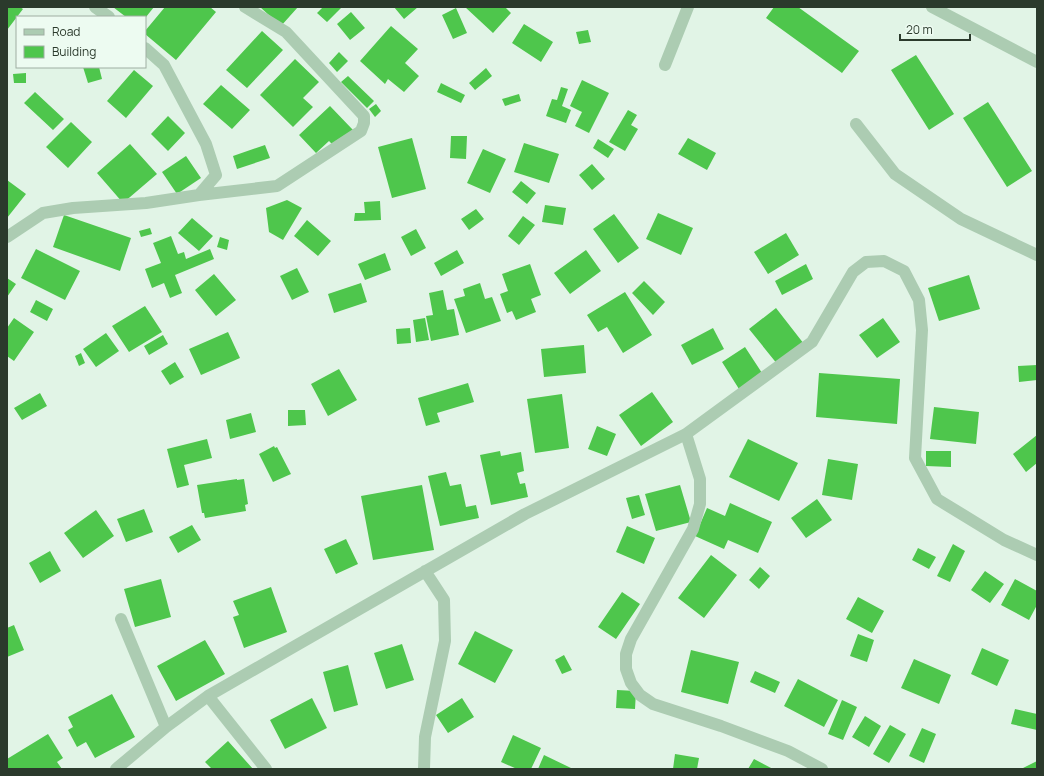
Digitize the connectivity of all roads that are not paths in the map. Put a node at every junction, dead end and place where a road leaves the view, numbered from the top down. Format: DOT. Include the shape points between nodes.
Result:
graph roads {
  1 [pos="95,7"];
  2 [pos="245,7"];
  3 [pos="688,7"];
  4 [pos="932,7"];
  5 [pos="108,16"];
  6 [pos="146,49"];
  7 [pos="1037,62"];
  8 [pos="665,66"];
  9 [pos="856,124"];
  10 [pos="199,195"];
  11 [pos="7,237"];
  12 [pos="1037,255"];
  13 [pos="686,434"];
  14 [pos="1037,555"];
  15 [pos="425,571"];
  16 [pos="121,619"];
  17 [pos="208,696"];
  18 [pos="166,727"];
  19 [pos="116,769"];
  20 [pos="266,769"];
  21 [pos="424,769"];
  22 [pos="822,769"];
  1 -- 5 [label="street"];
  2 -- 10 [label="street" via="286,32 364,116 364,123 361,131 277,186"];
  3 -- 8 [label="street"];
  4 -- 7 [label="street"];
  6 -- 10 [label="street" via="164,65 206,144 216,175"];
  9 -- 12 [label="street" via="895,174 961,219"];
  10 -- 11 [label="street" via="43,213"];
  13 -- 14 [label="street" via="812,342 852,272 866,262 884,261 904,271 919,300 922,330 915,458 937,499 1004,540"];
  13 -- 15 [label="street" via="525,514"];
  13 -- 22 [label="street" via="700,479 700,504 693,529 631,639 626,654 626,669 631,683 640,696 653,704 788,751"];
  15 -- 17 [label="street"];
  15 -- 21 [label="street" via="444,600 445,641 425,737"];
  16 -- 18 [label="street"];
  17 -- 18 [label="street"];
  17 -- 20 [label="street"];
  18 -- 19 [label="street"];
}
